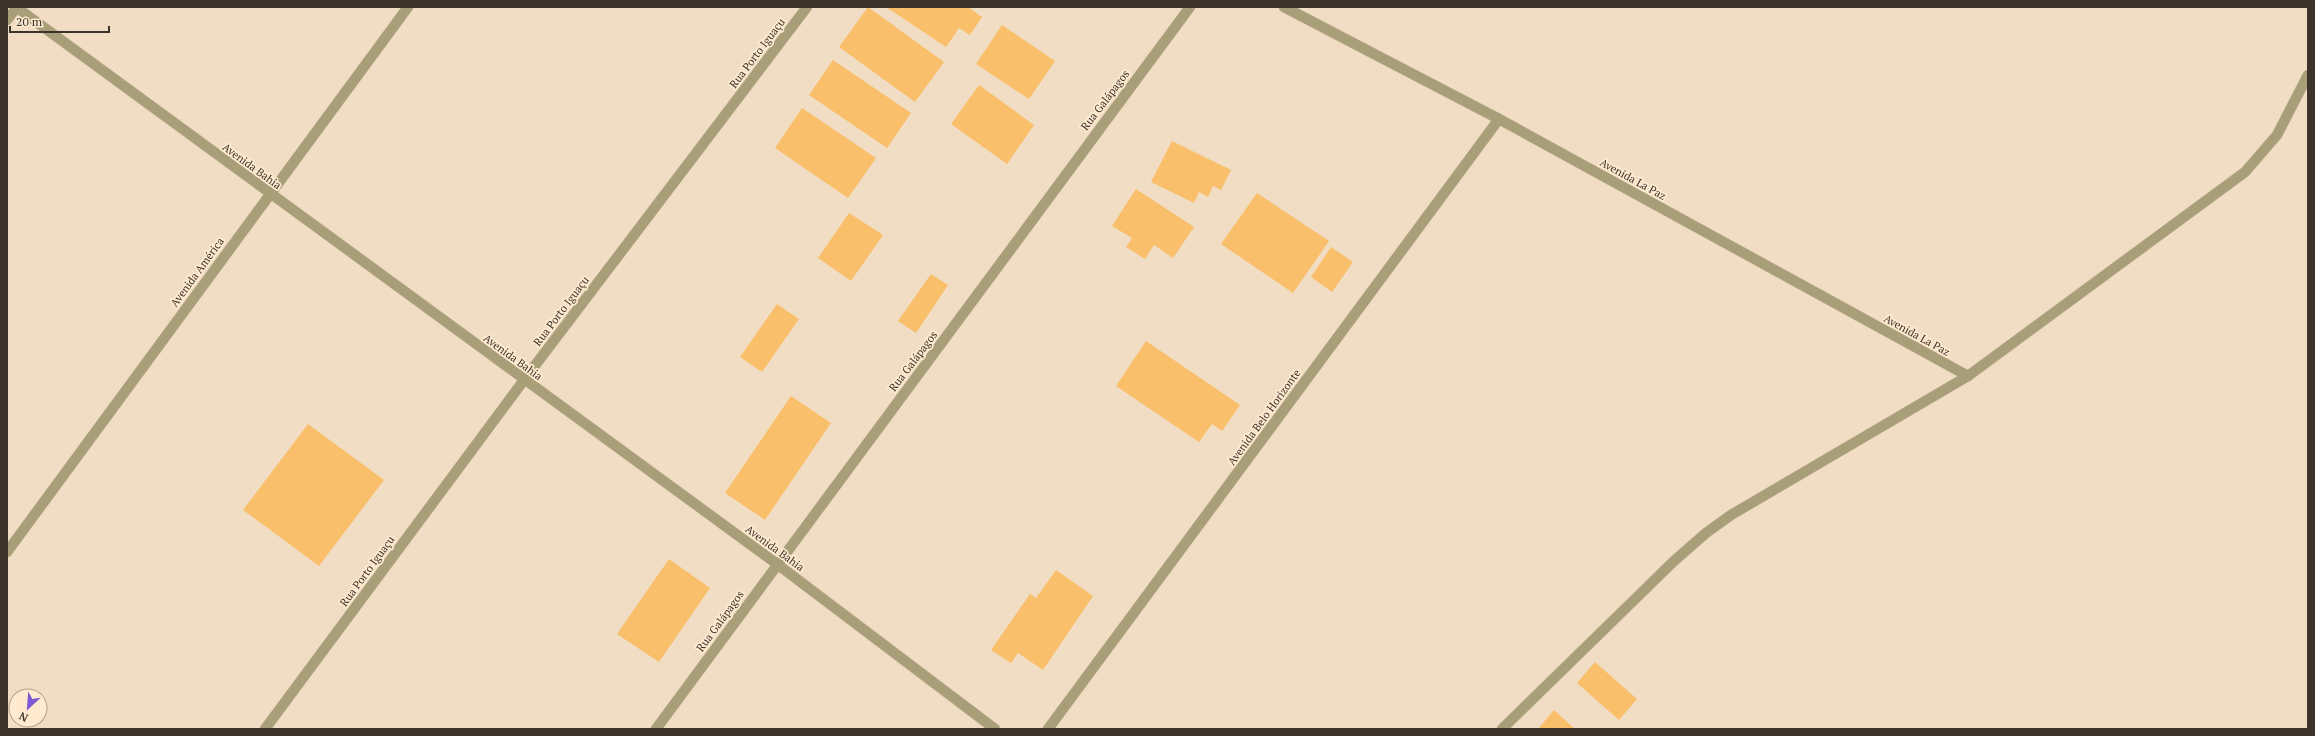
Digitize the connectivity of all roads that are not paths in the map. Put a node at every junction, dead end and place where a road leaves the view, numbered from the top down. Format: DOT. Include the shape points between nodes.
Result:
graph roads {
  1 [pos="16,7"];
  2 [pos="408,7"];
  3 [pos="807,7"];
  4 [pos="1190,7"];
  5 [pos="1284,7"];
  6 [pos="7,20"];
  7 [pos="2308,74"];
  8 [pos="1499,119"];
  9 [pos="270,194"];
  10 [pos="1968,376"];
  11 [pos="524,380"];
  12 [pos="7,552"];
  13 [pos="777,564"];
  14 [pos="265,729"];
  15 [pos="656,729"];
  16 [pos="995,729"];
  17 [pos="1048,729"];
  18 [pos="1502,729"];
  1 -- 6 [label="street"];
  1 -- 9 [label="street, Avenida Bahia"];
  2 -- 9 [label="street, Avenida América"];
  3 -- 11 [label="street, Rua Porto Iguaçu"];
  4 -- 13 [label="street, Rua Galápagos"];
  5 -- 8 [label="street, Avenida La Paz"];
  7 -- 10 [label="street" via="2277,135 2245,172"];
  8 -- 10 [label="street, Avenida La Paz"];
  8 -- 17 [label="street, Avenida Belo Horizonte"];
  9 -- 11 [label="street, Avenida Bahia"];
  9 -- 12 [label="street, Avenida América"];
  10 -- 18 [label="street" via="1731,515 1706,533"];
  11 -- 13 [label="street, Avenida Bahia"];
  11 -- 14 [label="street, Rua Porto Iguaçu"];
  13 -- 15 [label="street, Rua Galápagos"];
  13 -- 16 [label="street, Avenida Bahia"];
}
